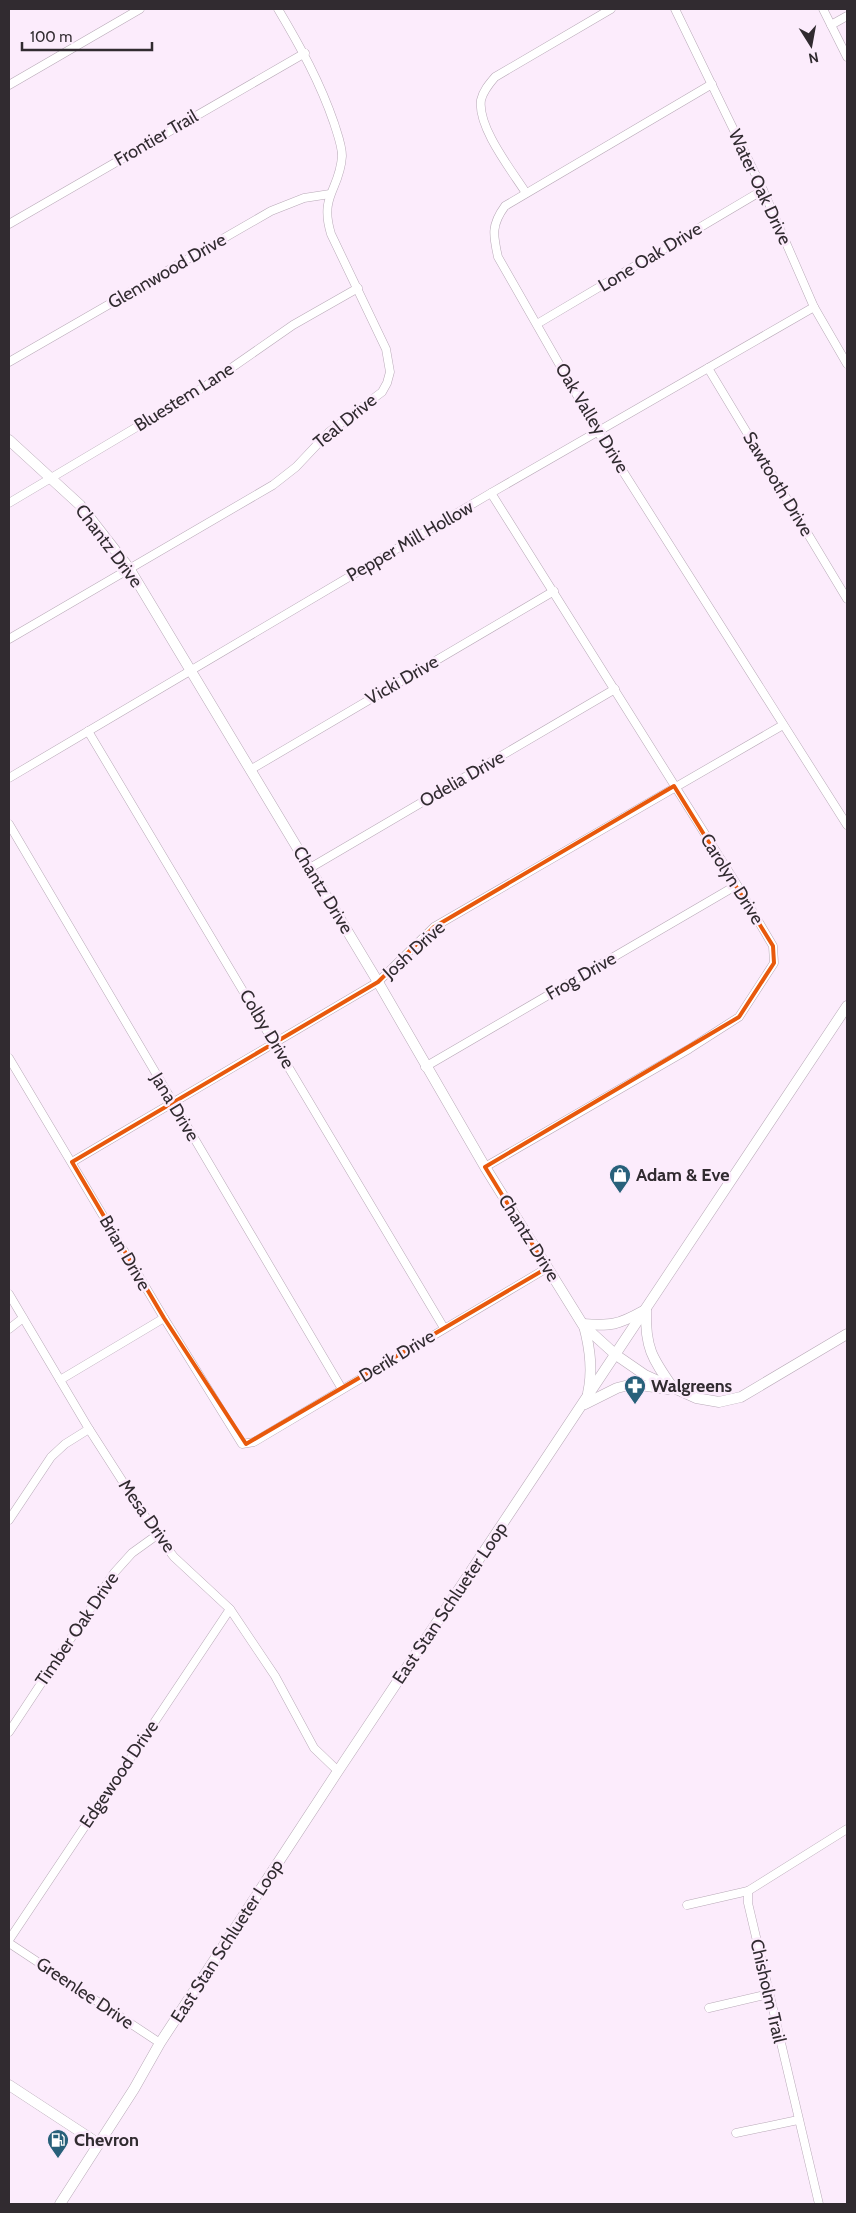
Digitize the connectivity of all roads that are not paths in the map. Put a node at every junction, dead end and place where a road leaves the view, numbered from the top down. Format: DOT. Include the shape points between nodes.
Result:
graph roads {
  1 [pos="140,9"];
  2 [pos="278,9"];
  3 [pos="612,9"];
  4 [pos="675,9"];
  5 [pos="823,9"];
  6 [pos="847,16"];
  7 [pos="831,25"];
  8 [pos="305,53"];
  9 [pos="847,57"];
  10 [pos="712,84"];
  11 [pos="9,85"];
  12 [pos="763,190"];
  13 [pos="330,194"];
  14 [pos="526,194"];
  15 [pos="9,224"];
  16 [pos="358,288"];
  17 [pos="814,307"];
  18 [pos="537,324"];
  19 [pos="9,362"];
  20 [pos="847,364"];
  21 [pos="708,368"];
  22 [pos="598,432"];
  23 [pos="9,440"];
  24 [pos="51,478"];
  25 [pos="491,493"];
  26 [pos="9,503"];
  27 [pos="130,568"];
  28 [pos="554,591"];
  29 [pos="847,599"];
  30 [pos="9,639"];
  31 [pos="190,670"];
  32 [pos="615,690"];
  33 [pos="783,725"];
  34 [pos="88,731"];
  35 [pos="250,770"];
  36 [pos="9,778"];
  37 [pos="674,786"];
  38 [pos="9,824"];
  39 [pos="847,826"];
  40 [pos="310,868"];
  41 [pos="737,885"];
  42 [pos="378,982"];
  43 [pos="847,1006"];
  44 [pos="275,1043"];
  45 [pos="9,1058"];
  46 [pos="425,1067"];
  47 [pos="173,1104"];
  48 [pos="72,1162"];
  49 [pos="485,1167"];
  50 [pos="547,1268"];
  51 [pos="9,1294"];
  52 [pos="646,1309"];
  53 [pos="23,1318"];
  54 [pos="164,1318"];
  55 [pos="583,1324"];
  56 [pos="444,1328"];
  57 [pos="9,1329"];
  58 [pos="847,1334"];
  59 [pos="616,1355"];
  60 [pos="60,1380"];
  61 [pos="342,1389"];
  62 [pos="674,1389"];
  63 [pos="585,1402"];
  64 [pos="89,1428"];
  65 [pos="246,1444"];
  66 [pos="9,1520"];
  67 [pos="157,1535"];
  68 [pos="230,1609"];
  69 [pos="9,1732"];
  70 [pos="338,1771"];
  71 [pos="847,1829"];
  72 [pos="748,1891"];
  73 [pos="687,1905"];
  74 [pos="9,1941"];
  75 [pos="769,1994"];
  76 [pos="709,2008"];
  77 [pos="160,2043"];
  78 [pos="9,2085"];
  79 [pos="798,2120"];
  80 [pos="736,2133"];
  81 [pos="99,2144"];
  82 [pos="60,2204"];
  83 [pos="819,2204"];
  1 -- 11 [label="street"];
  2 -- 8 [label="street, Teal Drive"];
  3 -- 14 [label="street" via="495,78 486,87 481,100 482,115"];
  4 -- 10 [label="street, Water Oak Drive"];
  5 -- 7 [label="street"];
  6 -- 7 [label="street"];
  7 -- 9 [label="street"];
  8 -- 13 [label="street, Teal Drive" via="322,88 342,154 340,174"];
  8 -- 15 [label="street, Frontier Trail"];
  10 -- 12 [label="street, Water Oak Drive"];
  10 -- 14 [label="street, Oak Valley Drive"];
  12 -- 17 [label="street, Water Oak Drive"];
  12 -- 18 [label="street, Lone Oak Drive"];
  13 -- 16 [label="street, Teal Drive" via="326,219"];
  13 -- 19 [label="street, Glennwood Drive" via="304,198 271,211"];
  14 -- 18 [label="street, Oak Valley Drive" via="505,206 498,216 494,235 498,256"];
  16 -- 24 [label="street, Bluestem Lane" via="292,325 204,386"];
  16 -- 27 [label="street, Teal Drive" via="389,361 388,384 382,392 329,432 280,481"];
  17 -- 20 [label="street, Water Oak Drive"];
  17 -- 21 [label="street, Pepper Mill Hollow"];
  18 -- 22 [label="street, Oak Valley Drive"];
  21 -- 22 [label="street, Pepper Mill Hollow"];
  21 -- 29 [label="street, Sawtooth Drive"];
  22 -- 25 [label="street, Pepper Mill Hollow"];
  22 -- 33 [label="street, Oak Valley Drive"];
  23 -- 24 [label="main road, Chantz Drive"];
  24 -- 26 [label="street, Bluestem Lane"];
  24 -- 27 [label="main road, Chantz Drive" via="80,505"];
  25 -- 28 [label="street, Carolyn Drive"];
  25 -- 31 [label="street, Pepper Mill Hollow"];
  27 -- 30 [label="street, Teal Drive"];
  27 -- 31 [label="main road, Chantz Drive"];
  28 -- 32 [label="street, Carolyn Drive"];
  28 -- 35 [label="street, Vicki Drive"];
  31 -- 34 [label="street, Pepper Mill Hollow"];
  31 -- 35 [label="main road, Chantz Drive"];
  32 -- 37 [label="street, Carolyn Drive"];
  32 -- 40 [label="street, Odelia Drive"];
  33 -- 37 [label="street, Josh Drive"];
  33 -- 39 [label="street, Oak Valley Drive"];
  34 -- 36 [label="street, Pepper Mill Hollow"];
  34 -- 44 [label="street, Colby Drive"];
  35 -- 40 [label="main road, Chantz Drive"];
  37 -- 41 [label="street, Carolyn Drive"];
  37 -- 42 [label="street, Josh Drive" via="434,927"];
  38 -- 47 [label="street, Jana Drive"];
  40 -- 42 [label="main road, Chantz Drive"];
  41 -- 46 [label="street, Frog Drive"];
  41 -- 49 [label="street, Carolyn Drive" via="773,946 774,963 739,1017"];
  42 -- 44 [label="street, Josh Drive"];
  42 -- 46 [label="main road, Chantz Drive"];
  43 -- 52 [label="main road, East Stan Schlueter Loop"];
  44 -- 47 [label="street, Josh Drive"];
  44 -- 56 [label="street, Colby Drive"];
  45 -- 48 [label="street, Brian Drive"];
  46 -- 49 [label="main road, Chantz Drive"];
  47 -- 48 [label="street, Josh Drive"];
  47 -- 61 [label="street, Jana Drive"];
  48 -- 54 [label="street, Brian Drive"];
  49 -- 50 [label="main road, Chantz Drive"];
  50 -- 55 [label="main road, Chantz Drive"];
  50 -- 56 [label="street, Derik Drive"];
  51 -- 53 [label="street, Mesa Drive"];
  52 -- 55 [label="main road" via="610,1326"];
  52 -- 59 [label="main road, East Stan Schlueter Loop"];
  52 -- 62 [label="main road" via="645,1333 650,1353"];
  53 -- 57 [label="street"];
  53 -- 60 [label="street, Mesa Drive"];
  54 -- 60 [label="street"];
  54 -- 65 [label="street, Brian Drive" via="242,1444"];
  55 -- 59 [label="main road, Chantz Drive"];
  55 -- 63 [label="main road" via="591,1379"];
  56 -- 61 [label="street, Derik Drive"];
  58 -- 62 [label="main road" via="741,1397 707,1402"];
  59 -- 62 [label="main road, Chantz Drive" via="645,1375"];
  59 -- 63 [label="main road, East Stan Schlueter Loop"];
  60 -- 64 [label="street, Mesa Drive"];
  61 -- 65 [label="street, Derik Drive"];
  62 -- 63 [label="main road" via="633,1384"];
  63 -- 70 [label="main road, East Stan Schlueter Loop"];
  64 -- 66 [label="street" via="51,1457"];
  64 -- 67 [label="street, Mesa Drive"];
  67 -- 68 [label="street, Mesa Drive" via="174,1557"];
  67 -- 69 [label="street, Timber Oak Drive" via="132,1553 114,1573"];
  68 -- 70 [label="street, Mesa Drive" via="275,1676 314,1748"];
  68 -- 74 [label="street, Edgewood Drive"];
  70 -- 77 [label="main road, East Stan Schlueter Loop"];
  71 -- 72 [label="street"];
  72 -- 73 [label="street"];
  72 -- 75 [label="street, Chisholm Trail"];
  74 -- 77 [label="street, Greenlee Drive"];
  75 -- 76 [label="street"];
  75 -- 79 [label="street, Chisholm Trail"];
  77 -- 81 [label="main road, East Stan Schlueter Loop"];
  78 -- 81 [label="main road"];
  79 -- 80 [label="street"];
  79 -- 83 [label="street, Chisholm Trail"];
  81 -- 82 [label="main road, East Stan Schlueter Loop"];
}
